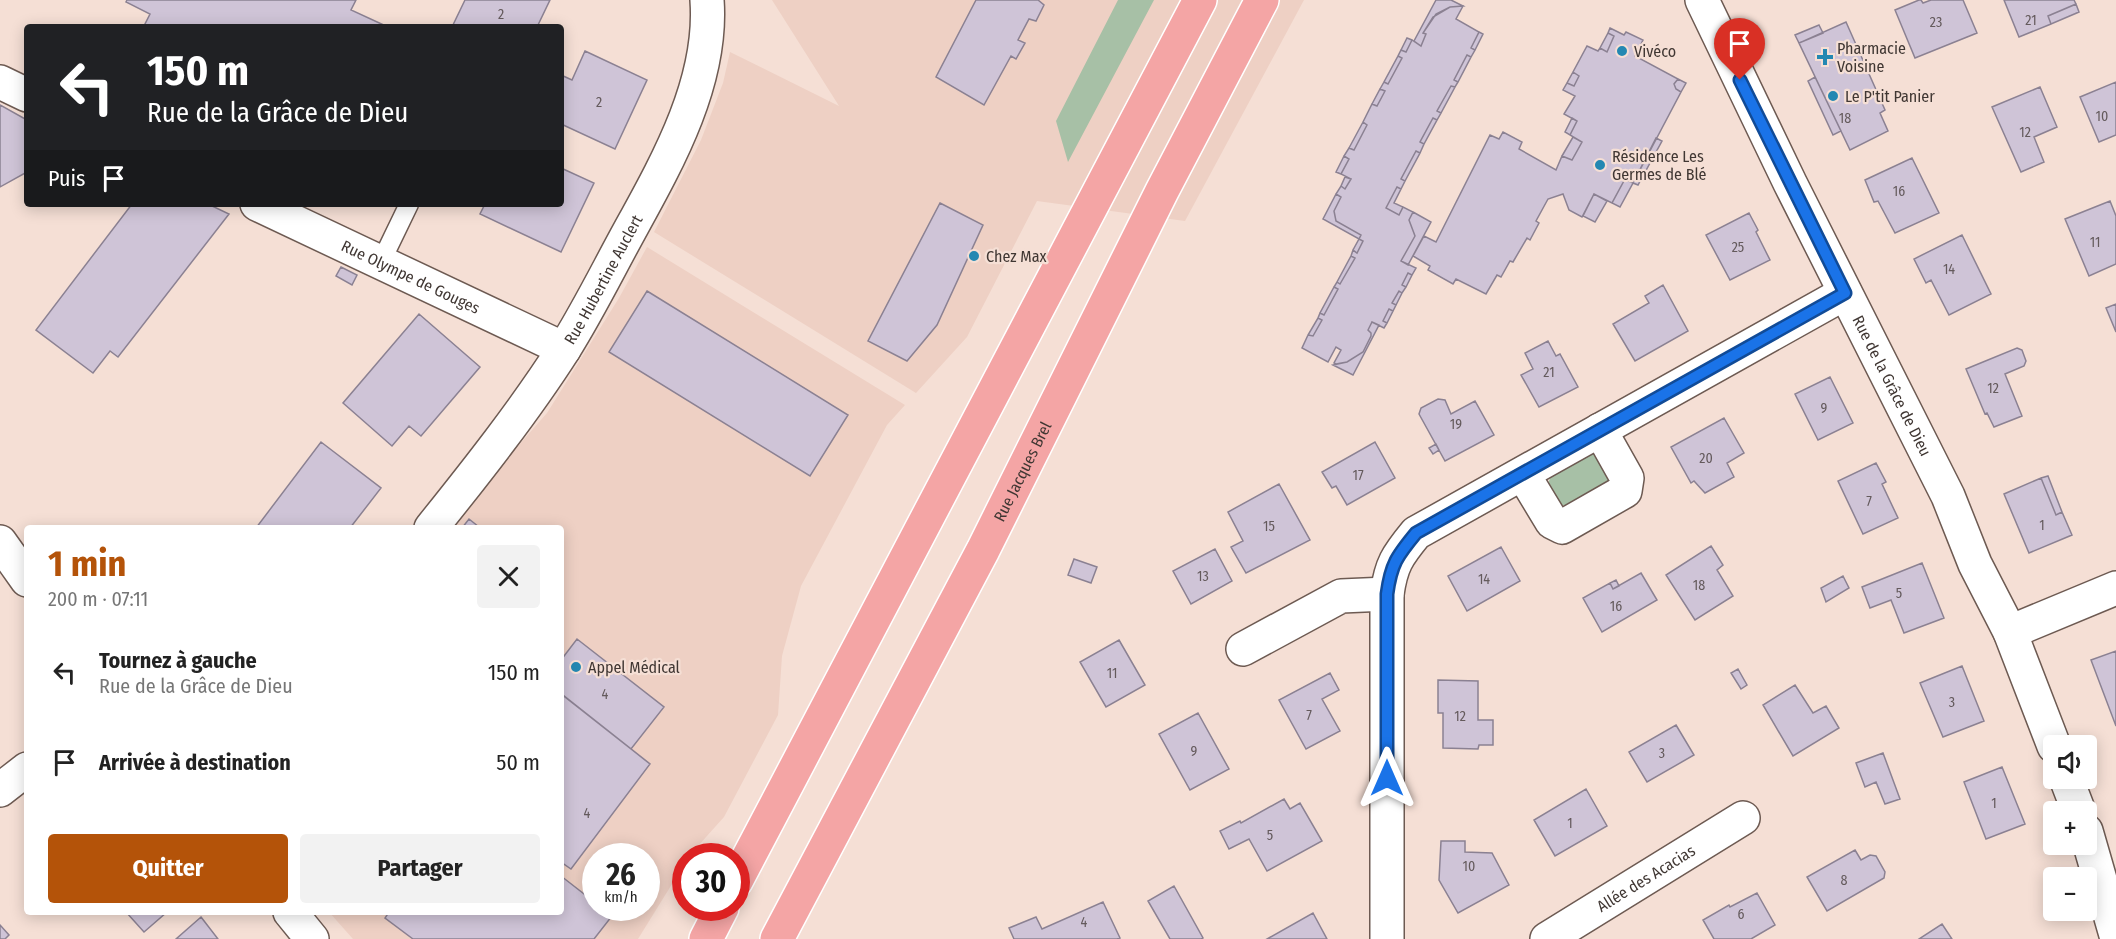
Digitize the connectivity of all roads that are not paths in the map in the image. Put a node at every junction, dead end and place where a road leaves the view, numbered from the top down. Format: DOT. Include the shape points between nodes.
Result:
graph roads {
  1 [pos="707,0"];
  2 [pos="1200,0"];
  3 [pos="1262,0"];
  4 [pos="1702,0"];
  5 [pos="0,82"];
  6 [pos="24,94"];
  7 [pos="263,207"];
  8 [pos="408,207"];
  9 [pos="381,262"];
  10 [pos="1845,293"];
  11 [pos="564,349"];
  12 [pos="1600,430"];
  13 [pos="1522,474"];
  14 [pos="433,525"];
  15 [pos="0,542"];
  16 [pos="24,576"];
  17 [pos="2116,588"];
  18 [pos="1387,594"];
  19 [pos="2010,632"];
  20 [pos="1243,649"];
  21 [pos="2050,735"];
  22 [pos="24,770"];
  23 [pos="0,790"];
  24 [pos="1743,818"];
  25 [pos="750,854"];
  26 [pos="2093,855"];
  27 [pos="292,915"];
  28 [pos="715,921"];
  29 [pos="2116,935"];
  30 [pos="312,939"];
  31 [pos="706,939"];
  32 [pos="777,939"];
  33 [pos="1387,939"];
  34 [pos="1547,939"];
  1 -- 11 [label="street, Rue Hubertine Auclert" via="704,51 688,109 650,194"];
  2 -- 25 [label="main road"];
  3 -- 32 [label="main road, Rue Jacques Brel" via="983,550"];
  4 -- 10 [label="street, Rue de la Grâce de Dieu"];
  5 -- 6 [label="street"];
  7 -- 9 [label="street, Rue Olympe de Gouges"];
  8 -- 9 [label="lane"];
  9 -- 11 [label="street, Rue Olympe de Gouges"];
  10 -- 12 [label="street"];
  10 -- 19 [label="street, Rue de la Grâce de Dieu" via="1914,425 1975,564"];
  11 -- 14 [label="street, Rue Hubertine Auclert"];
  12 -- 13 [label="street"];
  12 -- 13 [label="street" via="1627,478 1625,491 1562,528 1551,522"];
  13 -- 18 [label="street" via="1416,533 1390,571"];
  15 -- 16 [label="street"];
  17 -- 19 [label="street"];
  18 -- 20 [label="street" via="1341,596"];
  18 -- 33 [label="street"];
  19 -- 21 [label="street, Rue de la Grâce de Dieu"];
  22 -- 23 [label="street"];
  24 -- 34 [label="street, Allée des Acacias"];
  26 -- 29 [label="street"];
  27 -- 30 [label="street"];
  28 -- 31 [label="main road"];
}
